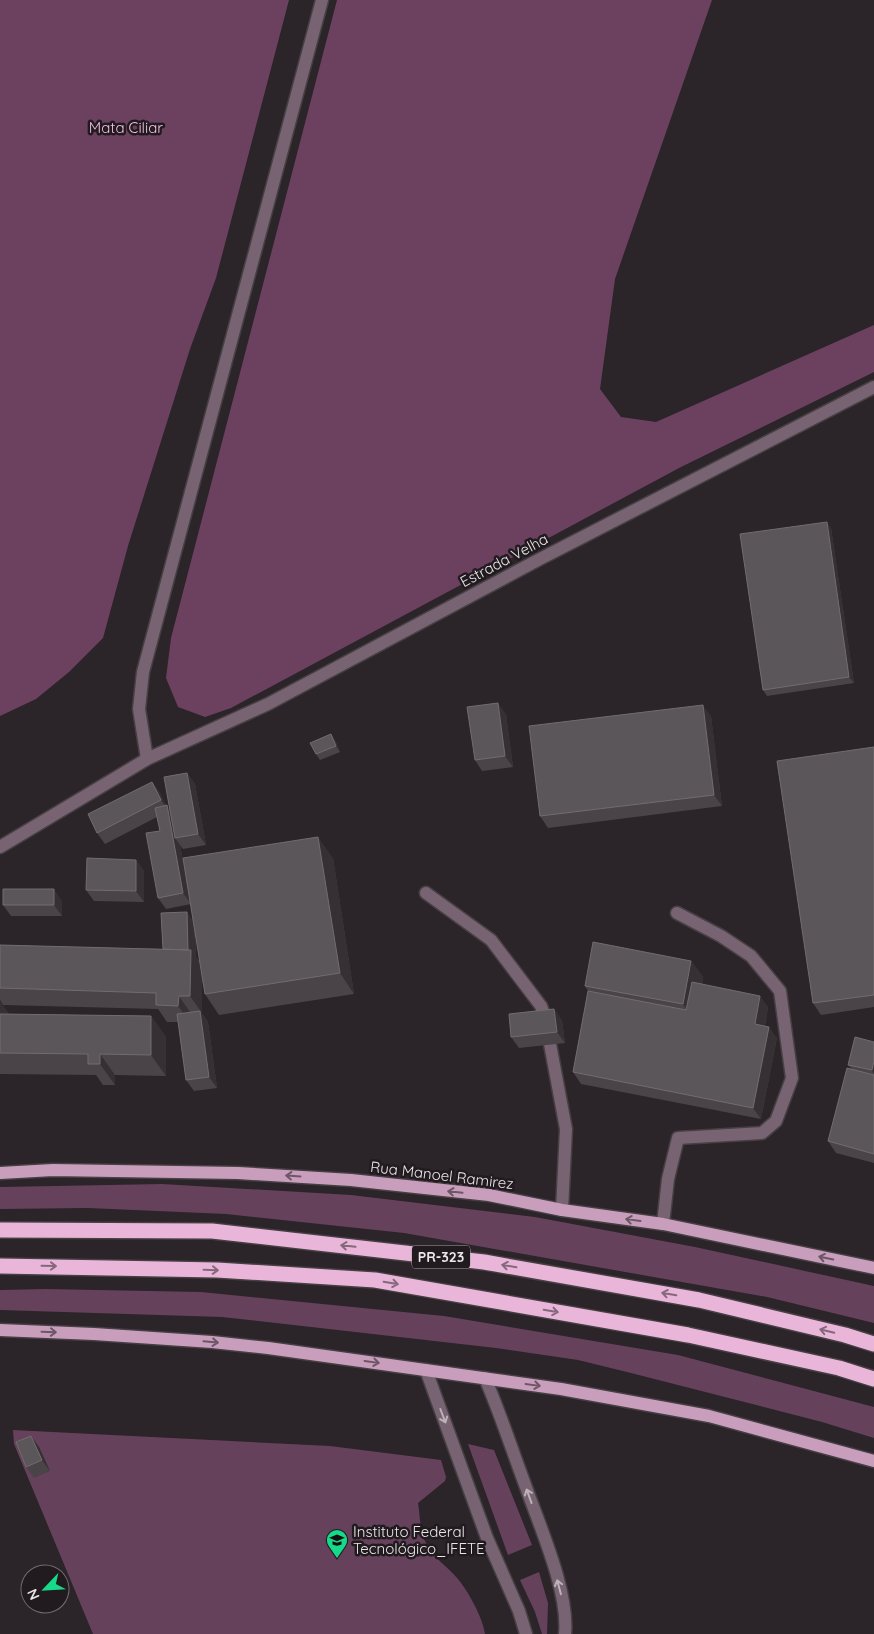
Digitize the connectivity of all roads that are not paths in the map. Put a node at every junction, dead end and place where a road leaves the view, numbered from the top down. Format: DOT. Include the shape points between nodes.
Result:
graph roads {
  1 [pos="322,0"];
  2 [pos="874,387"];
  3 [pos="147,759"];
  4 [pos="0,847"];
  5 [pos="426,893"];
  6 [pos="677,913"];
  7 [pos="547,1023"];
  8 [pos="550,1044"];
  9 [pos="0,1173"];
  10 [pos="562,1210"];
  11 [pos="663,1224"];
  12 [pos="0,1230"];
  13 [pos="0,1266"];
  14 [pos="874,1268"];
  15 [pos="0,1330"];
  16 [pos="874,1344"];
  17 [pos="426,1370"];
  18 [pos="484,1378"];
  19 [pos="874,1379"];
  20 [pos="874,1462"];
  21 [pos="526,1634"];
  22 [pos="564,1634"];
  1 -- 3 [label="street" via="143,672 139,709"];
  2 -- 3 [label="street, Estrada Velha" via="268,704"];
  3 -- 4 [label="street, Estrada Velha"];
  5 -- 7 [label="street" via="491,940 541,1006"];
  6 -- 11 [label="street" via="751,956 780,991 792,1078 776,1121 762,1133 678,1138 668,1179"];
  8 -- 10 [label="street" via="566,1130"];
  10 -- 9 [label="main road, Rua Manoel Ramirez, one-way" via="489,1196 351,1180 238,1173 53,1170"];
  11 -- 10 [label="main road, Rua Manoel Ramirez, one-way"];
  14 -- 11 [label="main road, Rua Manoel Ramirez, one-way"];
  16 -- 12 [label="highway, PR-323, one-way" via="699,1300 484,1262 212,1231"];
  13 -- 19 [label="highway, PR-323, one-way" via="217,1270 375,1280 688,1335 839,1368"];
  15 -- 17 [label="main road, one-way" via="212,1342"];
  17 -- 18 [label="main road"];
  17 -- 21 [label="street, one-way"];
  18 -- 20 [label="main road, one-way" via="709,1416"];
  22 -- 18 [label="street, one-way" via="566,1614 546,1542"];
}
